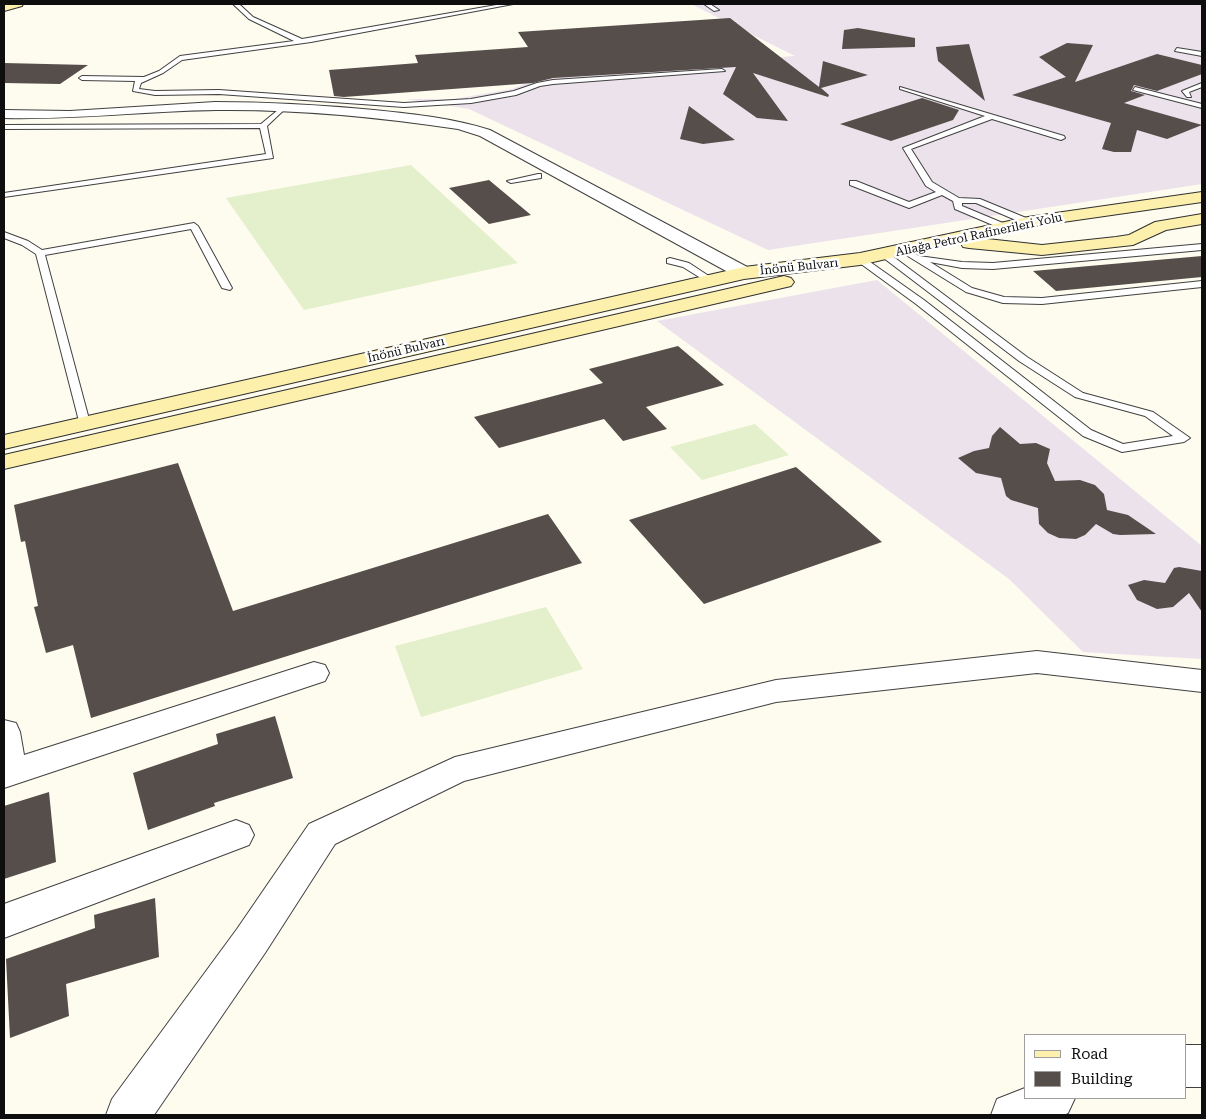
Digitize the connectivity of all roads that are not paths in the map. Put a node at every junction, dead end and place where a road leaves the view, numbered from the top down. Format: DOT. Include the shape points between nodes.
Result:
graph roads {
  1 [pos="18,4"];
  2 [pos="236,4"];
  3 [pos="510,4"];
  4 [pos="707,4"];
  5 [pos="4,8"];
  6 [pos="716,10"];
  7 [pos="301,42"];
  8 [pos="1177,50"];
  9 [pos="1202,54"];
  10 [pos="722,71"];
  11 [pos="82,78"];
  12 [pos="144,79"];
  13 [pos="1202,85"];
  14 [pos="902,88"];
  15 [pos="1135,89"];
  16 [pos="1179,100"];
  17 [pos="1202,106"];
  18 [pos="284,107"];
  19 [pos="4,114"];
  20 [pos="990,117"];
  21 [pos="263,126"];
  22 [pos="4,127"];
  23 [pos="1061,138"];
  24 [pos="538,176"];
  25 [pos="511,181"];
  26 [pos="853,183"];
  27 [pos="943,192"];
  28 [pos="4,195"];
  29 [pos="1202,197"];
  30 [pos="957,200"];
  31 [pos="1197,215"];
  32 [pos="1028,222"];
  33 [pos="1007,228"];
  34 [pos="4,235"];
  35 [pos="943,241"];
  36 [pos="1202,247"];
  37 [pos="907,253"];
  38 [pos="40,254"];
  39 [pos="884,254"];
  40 [pos="715,257"];
  41 [pos="852,260"];
  42 [pos="670,261"];
  43 [pos="686,265"];
  44 [pos="744,272"];
  45 [pos="710,280"];
  46 [pos="1202,284"];
  47 [pos="227,288"];
  48 [pos="84,423"];
  49 [pos="4,442"];
  50 [pos="4,462"];
  51 [pos="314,673"];
  52 [pos="1202,681"];
  53 [pos="4,732"];
  54 [pos="7,774"];
  55 [pos="236,835"];
  56 [pos="4,921"];
  57 [pos="1186,1066"];
  58 [pos="1202,1066"];
  59 [pos="1051,1099"];
  60 [pos="128,1115"];
  61 [pos="1013,1115"];
  1 -- 5 [label="street"];
  2 -- 7 [label="lane" via="251,18"];
  3 -- 7 [label="lane"];
  4 -- 6 [label="lane"];
  7 -- 12 [label="lane" via="180,58 161,72"];
  8 -- 9 [label="lane"];
  10 -- 12 [label="lane" via="546,83 516,93 471,101 404,105 219,92 155,93 135,90 138,82"];
  11 -- 12 [label="lane"];
  13 -- 16 [label="lane" via="1185,91 1192,96"];
  14 -- 20 [label="lane"];
  15 -- 16 [label="lane"];
  16 -- 17 [label="lane"];
  18 -- 19 [label="street" via="215,106 70,115"];
  18 -- 21 [label="lane"];
  18 -- 40 [label="street" via="421,118 485,133"];
  20 -- 23 [label="lane"];
  20 -- 27 [label="lane" via="907,148 929,184"];
  21 -- 22 [label="lane"];
  21 -- 28 [label="lane" via="270,156"];
  24 -- 25 [label="lane"];
  26 -- 27 [label="lane" via="909,205"];
  27 -- 30 [label="lane"];
  29 -- 32 [label="street, Aliağa Petrol Rafinerileri Yolu"];
  30 -- 32 [label="lane" via="977,202"];
  30 -- 33 [label="lane" via="958,207"];
  31 -- 32 [label="street" via="1156,216 1127,231 1075,237"];
  31 -- 35 [label="street" via="1161,226 1133,240 1042,250"];
  32 -- 33 [label="street, Aliağa Petrol Rafinerileri Yolu"];
  33 -- 35 [label="street, Aliağa Petrol Rafinerileri Yolu"];
  34 -- 38 [label="lane" via="25,243"];
  35 -- 37 [label="street, Aliağa Petrol Rafinerileri Yolu"];
  36 -- 37 [label="lane" via="993,266 962,265"];
  37 -- 39 [label="street, Aliağa Petrol Rafinerileri Yolu"];
  37 -- 46 [label="lane" via="969,290 1003,300 1042,300"];
  38 -- 47 [label="lane" via="194,226"];
  38 -- 48 [label="lane"];
  39 -- 41 [label="street, Aliağa Petrol Rafinerileri Yolu"];
  39 -- 41 [label="lane" via="1022,359 1079,395 1149,414 1184,438 1122,448 1087,433 920,302"];
  40 -- 43 [label="lane"];
  40 -- 44 [label="street"];
  41 -- 44 [label="street, İnönü Bulvarı"];
  41 -- 50 [label="street, İnönü Bulvarı" via="770,287"];
  42 -- 43 [label="lane"];
  43 -- 45 [label="lane"];
  44 -- 45 [label="street, İnönü Bulvarı"];
  45 -- 48 [label="street, İnönü Bulvarı"];
  48 -- 49 [label="street, İnönü Bulvarı"];
  51 -- 54 [label="street"];
  52 -- 60 [label="street" via="1037,662 776,691 455,770 322,834 246,949"];
  53 -- 54 [label="street"];
  55 -- 56 [label="street"];
  57 -- 58 [label="street"];
  59 -- 61 [label="street"];
}
